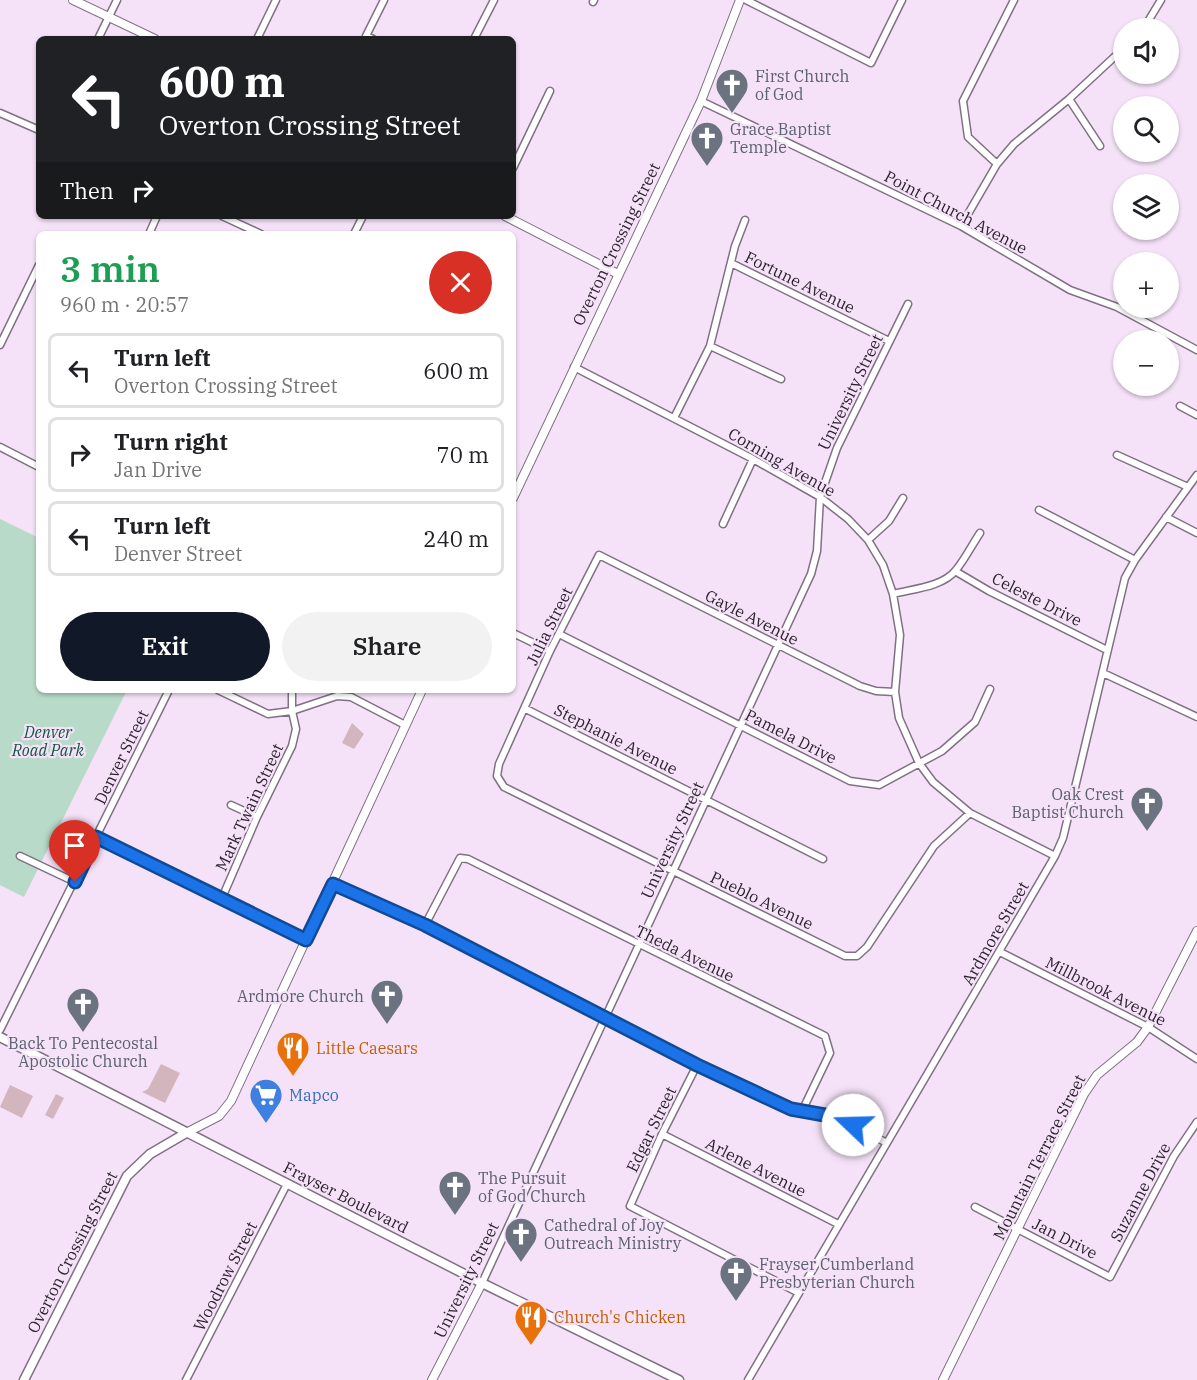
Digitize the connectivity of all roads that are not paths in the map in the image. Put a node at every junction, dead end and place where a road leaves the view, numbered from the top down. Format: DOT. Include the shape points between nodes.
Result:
graph roads {
  1 [pos="73,0"];
  2 [pos="117,0"];
  3 [pos="276,0"];
  4 [pos="384,0"];
  5 [pos="494,0"];
  6 [pos="740,0"];
  7 [pos="746,0"];
  8 [pos="902,0"];
  9 [pos="1014,0"];
  10 [pos="1161,0"];
  11 [pos="109,17"];
  12 [pos="1150,18"];
  13 [pos="100,36"];
  14 [pos="150,36"];
  15 [pos="258,36"];
  16 [pos="366,36"];
  17 [pos="476,36"];
  18 [pos="1113,58"];
  19 [pos="550,91"];
  20 [pos="1069,99"];
  21 [pos="701,101"];
  22 [pos="0,112"];
  23 [pos="36,129"];
  24 [pos="1100,146"];
  25 [pos="516,162"];
  26 [pos="997,164"];
  27 [pos="228,219"];
  28 [pos="511,219"];
  29 [pos="745,220"];
  30 [pos="961,226"];
  31 [pos="254,231"];
  32 [pos="731,263"];
  33 [pos="36,271"];
  34 [pos="618,274"];
  35 [pos="908,304"];
  36 [pos="890,341"];
  37 [pos="0,345"];
  38 [pos="710,346"];
  39 [pos="1197,350"];
  40 [pos="574,367"];
  41 [pos="781,379"];
  42 [pos="1180,406"];
  43 [pos="1197,414"];
  44 [pos="674,418"];
  45 [pos="0,447"];
  46 [pos="1117,455"];
  47 [pos="753,459"];
  48 [pos="36,465"];
  49 [pos="1197,475"];
  50 [pos="1188,487"];
  51 [pos="516,492"];
  52 [pos="820,497"];
  53 [pos="903,498"];
  54 [pos="1039,510"];
  55 [pos="1166,517"];
  56 [pos="723,524"];
  57 [pos="980,533"];
  58 [pos="1197,533"];
  59 [pos="868,540"];
  60 [pos="599,555"];
  61 [pos="1136,560"];
  62 [pos="956,571"];
  63 [pos="893,594"];
  64 [pos="516,634"];
  65 [pos="559,634"];
  66 [pos="777,645"];
  67 [pos="1107,650"];
  68 [pos="550,651"];
  69 [pos="1103,674"];
  70 [pos="990,689"];
  71 [pos="895,692"];
  72 [pos="168,693"];
  73 [pos="224,693"];
  74 [pos="292,693"];
  75 [pos="421,693"];
  76 [pos="525,709"];
  77 [pos="292,711"];
  78 [pos="1197,716"];
  79 [pos="405,725"];
  80 [pos="739,725"];
  81 [pos="919,763"];
  82 [pos="497,776"];
  83 [pos="706,800"];
  84 [pos="231,805"];
  85 [pos="970,813"];
  86 [pos="257,817"];
  87 [pos="96,837"];
  88 [pos="20,856"];
  89 [pos="1055,856"];
  90 [pos="823,859"];
  91 [pos="674,872"];
  92 [pos="75,882"];
  93 [pos="333,884"];
  94 [pos="222,898"];
  95 [pos="425,925"];
  96 [pos="1197,931"];
  97 [pos="306,940"];
  98 [pos="638,944"];
  99 [pos="1000,952"];
  100 [pos="605,1018"];
  101 [pos="1148,1027"];
  102 [pos="0,1030"];
  103 [pos="0,1037"];
  104 [pos="1197,1059"];
  105 [pos="697,1065"];
  106 [pos="802,1111"];
  107 [pos="1197,1122"];
  108 [pos="186,1133"];
  109 [pos="662,1134"];
  110 [pos="887,1143"];
  111 [pos="287,1184"];
  112 [pos="975,1207"];
  113 [pos="838,1224"];
  114 [pos="1017,1228"];
  115 [pos="1110,1277"];
  116 [pos="482,1283"];
  117 [pos="798,1293"];
  118 [pos="24,1380"];
  119 [pos="186,1380"];
  120 [pos="432,1380"];
  121 [pos="679,1380"];
  122 [pos="748,1380"];
  123 [pos="943,1380"];
  1 -- 11 [label="street"];
  2 -- 11 [label="street"];
  3 -- 15 [label="street"];
  4 -- 16 [label="street"];
  5 -- 17 [label="street"];
  6 -- 21 [label="street, Overton Crossing Street"];
  7 -- 8 [label="street" via="871,63"];
  9 -- 26 [label="street" via="963,100 968,137"];
  10 -- 12 [label="street"];
  11 -- 13 [label="street"];
  11 -- 14 [label="street"];
  18 -- 20 [label="street"];
  19 -- 25 [label="street"];
  20 -- 24 [label="street"];
  20 -- 26 [label="street" via="1014,144"];
  21 -- 30 [label="street, Point Church Avenue"];
  21 -- 34 [label="street, Overton Crossing Street"];
  22 -- 23 [label="street"];
  26 -- 30 [label="street"];
  27 -- 31 [label="street"];
  28 -- 34 [label="street"];
  29 -- 32 [label="street"];
  30 -- 39 [label="street, Point Church Avenue" via="1070,290 1117,307"];
  32 -- 36 [label="street, Fortune Avenue"];
  32 -- 38 [label="street"];
  33 -- 37 [label="street"];
  34 -- 40 [label="street, Overton Crossing Street"];
  35 -- 36 [label="street, University Street"];
  36 -- 52 [label="street, University Street" via="837,448"];
  38 -- 41 [label="street"];
  38 -- 44 [label="street"];
  40 -- 44 [label="street, Corning Avenue"];
  40 -- 51 [label="street, Overton Crossing Street"];
  42 -- 43 [label="street"];
  44 -- 47 [label="street, Corning Avenue"];
  45 -- 48 [label="street"];
  46 -- 50 [label="street"];
  47 -- 52 [label="street, Corning Avenue"];
  47 -- 56 [label="street"];
  49 -- 50 [label="street, Ardmore Street"];
  50 -- 55 [label="street, Ardmore Street"];
  52 -- 59 [label="street, Corning Avenue"];
  52 -- 66 [label="street, University Street" via="817,551 811,574"];
  53 -- 59 [label="street" via="889,521"];
  54 -- 61 [label="street"];
  55 -- 58 [label="street"];
  55 -- 61 [label="street, Ardmore Street"];
  57 -- 62 [label="street"];
  59 -- 63 [label="street, Corning Avenue" via="883,565"];
  60 -- 65 [label="street, Julia Street"];
  60 -- 66 [label="street, Gayle Avenue"];
  61 -- 67 [label="street, Ardmore Street" via="1125,578"];
  62 -- 63 [label="street" via="932,584"];
  62 -- 67 [label="street, Celeste Drive"];
  63 -- 71 [label="street, Corning Avenue" via="900,635"];
  64 -- 68 [label="street"];
  65 -- 68 [label="street, Julia Street"];
  65 -- 80 [label="street, Pamela Drive"];
  66 -- 71 [label="street, Gayle Avenue" via="860,686"];
  66 -- 80 [label="street, University Street"];
  67 -- 69 [label="street, Ardmore Street"];
  68 -- 76 [label="street, Julia Street"];
  69 -- 78 [label="street"];
  69 -- 89 [label="street, Ardmore Street" via="1063,838"];
  70 -- 81 [label="street, Pamela Drive" via="975,722 942,751"];
  71 -- 81 [label="street, Corning Avenue" via="899,718"];
  72 -- 87 [label="street, Denver Street"];
  73 -- 77 [label="street" via="268,714"];
  74 -- 77 [label="street, Mark Twain Street"];
  75 -- 79 [label="street, Overton Crossing Street"];
  76 -- 82 [label="street, Julia Street"];
  76 -- 83 [label="street, Stephanie Avenue"];
  77 -- 79 [label="street" via="344,696"];
  77 -- 86 [label="street, Mark Twain Street" via="297,729 292,746"];
  79 -- 93 [label="street, Overton Crossing Street"];
  80 -- 81 [label="street, Pamela Drive" via="850,781 879,785"];
  80 -- 83 [label="street, University Street"];
  81 -- 85 [label="street, Corning Avenue" via="933,782"];
  82 -- 91 [label="street, Pueblo Avenue" via="504,787"];
  83 -- 90 [label="street, Stephanie Avenue"];
  83 -- 91 [label="street, University Street"];
  84 -- 86 [label="street"];
  85 -- 89 [label="street, Corning Avenue"];
  85 -- 91 [label="street, Pueblo Avenue" via="934,846 867,947 857,956 845,956"];
  86 -- 94 [label="street, Mark Twain Street"];
  87 -- 92 [label="street, Denver Street"];
  87 -- 94 [label="street"];
  88 -- 92 [label="street"];
  89 -- 99 [label="street, Ardmore Street"];
  91 -- 98 [label="street, University Street"];
  92 -- 102 [label="street, Denver Street"];
  93 -- 95 [label="street"];
  93 -- 97 [label="street, Overton Crossing Street"];
  94 -- 97 [label="street"];
  95 -- 98 [label="street, Theda Avenue" via="459,858"];
  95 -- 100 [label="street"];
  96 -- 101 [label="street, Mountain Terrace Street"];
  97 -- 108 [label="street, Overton Crossing Street" via="227,1107 209,1123"];
  98 -- 100 [label="street, University Street"];
  98 -- 106 [label="street, Theda Avenue" via="825,1036 830,1053"];
  99 -- 101 [label="street, Millbrook Avenue"];
  99 -- 110 [label="street, Ardmore Street"];
  100 -- 105 [label="street"];
  100 -- 116 [label="street, University Street"];
  101 -- 104 [label="street, Millbrook Avenue"];
  101 -- 114 [label="street, Mountain Terrace Street" via="1137,1042 1097,1075 1083,1094"];
  103 -- 108 [label="main road, Frayser Boulevard"];
  105 -- 106 [label="street"];
  105 -- 109 [label="street, Edgar Street"];
  106 -- 110 [label="street" via="836,1117"];
  107 -- 115 [label="street, Suzanne Drive" via="1174,1156"];
  108 -- 111 [label="main road, Frayser Boulevard"];
  108 -- 118 [label="main road, Overton Crossing Street" via="150,1154 127,1176"];
  109 -- 113 [label="street, Arlene Avenue"];
  109 -- 117 [label="street, Edgar Street" via="630,1206"];
  110 -- 113 [label="street, Ardmore Street"];
  111 -- 116 [label="main road, Frayser Boulevard"];
  111 -- 119 [label="street, Woodrow Street"];
  112 -- 114 [label="street, Jan Drive"];
  113 -- 117 [label="street, Ardmore Street"];
  114 -- 115 [label="street, Jan Drive"];
  114 -- 123 [label="street, Mountain Terrace Street"];
  116 -- 120 [label="street, University Street"];
  116 -- 121 [label="main road, Frayser Boulevard"];
  117 -- 122 [label="street, Ardmore Street"];
}
